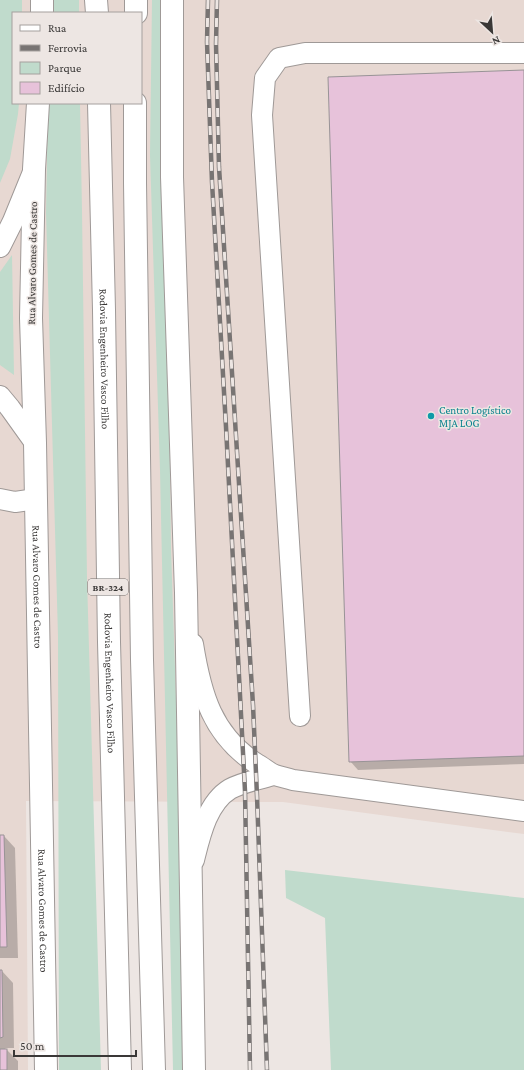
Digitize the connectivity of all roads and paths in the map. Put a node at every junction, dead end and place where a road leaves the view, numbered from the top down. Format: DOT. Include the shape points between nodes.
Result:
graph roads {
  1 [pos="42,0"];
  2 [pos="97,0"];
  3 [pos="136,0"];
  4 [pos="172,0"];
  5 [pos="42,12"];
  6 [pos="98,12"];
  7 [pos="136,12"];
  8 [pos="524,53"];
  9 [pos="38,104"];
  10 [pos="99,104"];
  11 [pos="135,104"];
  12 [pos="34,169"];
  13 [pos="0,247"];
  14 [pos="0,396"];
  15 [pos="35,443"];
  16 [pos="36,499"];
  17 [pos="0,500"];
  18 [pos="186,593"];
  19 [pos="300,716"];
  20 [pos="274,775"];
  21 [pos="524,811"];
  22 [pos="191,872"];
  23 [pos="46,1070"];
  24 [pos="120,1070"];
  25 [pos="154,1070"];
  26 [pos="194,1070"];
  1 -- 5 [label="main road"];
  2 -- 6 [label="main road"];
  3 -- 7 [label="main road"];
  4 -- 18 [label="main road" via="172,177"];
  8 -- 19 [label="street" via="305,53 279,58 265,78 262,114"];
  9 -- 12 [label="main road, Rua Alvaro Gomes de Castro"];
  10 -- 24 [label="main road, Rodovia Engenheiro Vasco Filho / BR-324"];
  11 -- 25 [label="main road, BR-324" via="142,660"];
  12 -- 13 [label="street"];
  12 -- 15 [label="main road, Rua Alvaro Gomes de Castro" via="31,318"];
  14 -- 15 [label="street"];
  15 -- 16 [label="main road, Rua Alvaro Gomes de Castro"];
  16 -- 17 [label="street" via="15,502"];
  16 -- 23 [label="main road, Rua Alvaro Gomes de Castro"];
  18 -- 20 [label="street" via="200,681 212,714 223,733 239,751"];
  18 -- 22 [label="main road"];
  20 -- 21 [label="street" via="293,780"];
  20 -- 22 [label="street" via="238,785 216,802 205,823"];
  22 -- 26 [label="main road"];
}
